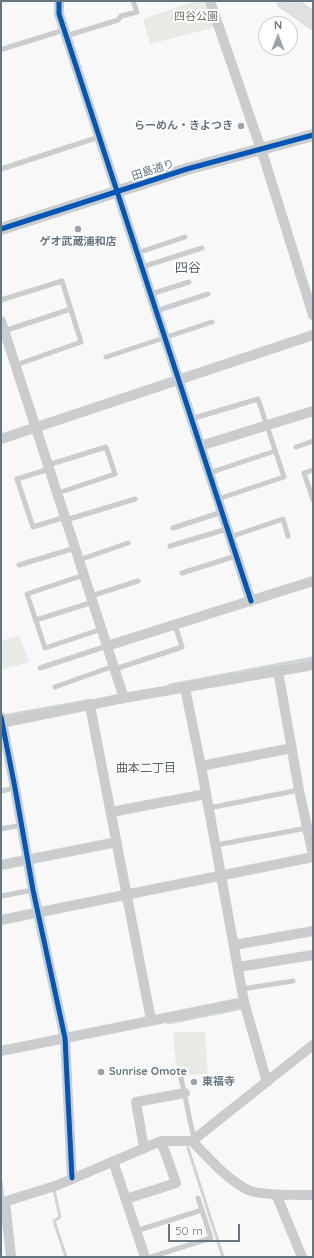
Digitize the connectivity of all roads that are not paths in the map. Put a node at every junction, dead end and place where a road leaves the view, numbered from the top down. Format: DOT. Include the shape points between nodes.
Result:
graph roads {
  1 [pos="59,1"];
  2 [pos="133,1"];
  3 [pos="210,1"];
  4 [pos="285,1"];
  5 [pos="313,21"];
  6 [pos="65,33"];
  7 [pos="3,49"];
  8 [pos="313,135"];
  9 [pos="100,137"];
  10 [pos="261,148"];
  11 [pos="1,170"];
  12 [pos="117,192"];
  13 [pos="1,229"];
  14 [pos="185,237"];
  15 [pos="202,248"];
  16 [pos="137,253"];
  17 [pos="142,267"];
  18 [pos="189,282"];
  19 [pos="151,294"];
  20 [pos="208,294"];
  21 [pos="1,300"];
  22 [pos="71,309"];
  23 [pos="156,311"];
  24 [pos="313,315"];
  25 [pos="212,322"];
  26 [pos="3,326"];
  27 [pos="313,335"];
  28 [pos="165,338"];
  29 [pos="106,357"];
  30 [pos="16,365"];
  31 [pos="179,380"];
  32 [pos="313,410"];
  33 [pos="191,419"];
  34 [pos="267,426"];
  35 [pos="36,428"];
  36 [pos="1,439"];
  37 [pos="313,441"];
  38 [pos="200,446"];
  39 [pos="296,447"];
  40 [pos="275,451"];
  41 [pos="49,467"];
  42 [pos="313,470"];
  43 [pos="209,473"];
  44 [pos="58,493"];
  45 [pos="135,499"];
  46 [pos="218,499"];
  47 [pos="313,500"];
  48 [pos="222,512"];
  49 [pos="66,519"];
  50 [pos="173,528"];
  51 [pos="229,533"];
  52 [pos="288,536"];
  53 [pos="128,543"];
  54 [pos="170,546"];
  55 [pos="75,548"];
  56 [pos="236,556"];
  57 [pos="79,560"];
  58 [pos="19,565"];
  59 [pos="182,573"];
  60 [pos="84,575"];
  61 [pos="138,581"];
  62 [pos="313,581"];
  63 [pos="92,599"];
  64 [pos="251,601"];
  65 [pos="36,620"];
  66 [pos="175,625"];
  67 [pos="102,629"];
  68 [pos="108,646"];
  69 [pos="313,665"];
  70 [pos="40,668"];
  71 [pos="115,668"];
  72 [pos="278,671"];
  73 [pos="55,686"];
  74 [pos="185,688"];
  75 [pos="124,698"];
  76 [pos="90,706"];
  77 [pos="2,720"];
  78 [pos="292,748"];
  79 [pos="201,766"];
  80 [pos="15,788"];
  81 [pos="299,790"];
  82 [pos="1,791"];
  83 [pos="206,794"];
  84 [pos="209,808"];
  85 [pos="112,812"];
  86 [pos="22,825"];
  87 [pos="307,828"];
  88 [pos="1,829"];
  89 [pos="117,842"];
  90 [pos="216,846"];
  91 [pos="313,856"];
  92 [pos="28,860"];
  93 [pos="1,865"];
  94 [pos="221,876"];
  95 [pos="33,890"];
  96 [pos="127,894"];
  97 [pos="1,896"];
  98 [pos="38,912"];
  99 [pos="1,920"];
  100 [pos="313,931"];
  101 [pos="234,945"];
  102 [pos="313,955"];
  103 [pos="238,967"];
  104 [pos="293,981"];
  105 [pos="242,990"];
  106 [pos="244,1002"];
  107 [pos="151,1020"];
  108 [pos="65,1038"];
  109 [pos="313,1045"];
  110 [pos="1,1051"];
  111 [pos="181,1078"];
  112 [pos="267,1082"];
  113 [pos="184,1092"];
  114 [pos="193,1140"];
  115 [pos="161,1141"];
  116 [pos="144,1148"];
  117 [pos="113,1161"];
  118 [pos="72,1178"];
  119 [pos="276,1194"];
  120 [pos="313,1195"];
  121 [pos="198,1198"];
  122 [pos="126,1199"];
  123 [pos="3,1202"];
  124 [pos="202,1210"];
  125 [pos="136,1231"];
  126 [pos="11,1257"];
  127 [pos="145,1257"];
  128 [pos="151,1257"];
  129 [pos="302,1257"];
  1 -- 6 [label="street" via="59,14"];
  2 -- 6 [label="lane" via="137,12 121,16 118,20"];
  3 -- 10 [label="street"];
  4 -- 5 [label="main road"];
  6 -- 7 [label="lane"];
  6 -- 9 [label="street"];
  8 -- 10 [label="street, 田島通り"];
  9 -- 11 [label="lane"];
  9 -- 12 [label="street"];
  10 -- 12 [label="street, 田島通り"];
  10 -- 24 [label="street"];
  12 -- 13 [label="street, 田島通り"];
  12 -- 16 [label="street"];
  14 -- 16 [label="lane"];
  15 -- 17 [label="lane"];
  16 -- 17 [label="street"];
  17 -- 19 [label="street"];
  18 -- 19 [label="lane"];
  19 -- 23 [label="street"];
  20 -- 23 [label="lane"];
  21 -- 22 [label="lane" via="62,281"];
  22 -- 26 [label="lane"];
  22 -- 30 [label="lane" via="81,342"];
  23 -- 28 [label="street"];
  25 -- 28 [label="lane"];
  26 -- 30 [label="street"];
  27 -- 31 [label="street"];
  28 -- 29 [label="lane"];
  28 -- 31 [label="street"];
  30 -- 35 [label="street"];
  31 -- 33 [label="street"];
  31 -- 35 [label="street"];
  32 -- 34 [label="street"];
  33 -- 34 [label="lane" via="258,398"];
  33 -- 38 [label="street"];
  34 -- 38 [label="street"];
  34 -- 40 [label="lane"];
  35 -- 36 [label="street"];
  35 -- 41 [label="street"];
  37 -- 39 [label="lane"];
  38 -- 43 [label="street"];
  40 -- 43 [label="lane"];
  40 -- 46 [label="lane" via="284,477"];
  41 -- 44 [label="street"];
  41 -- 44 [label="lane" via="106,447 115,474"];
  41 -- 49 [label="lane" via="17,480 33,527"];
  42 -- 47 [label="lane" via="304,473"];
  43 -- 46 [label="street"];
  44 -- 49 [label="street"];
  45 -- 49 [label="lane"];
  46 -- 48 [label="street"];
  48 -- 50 [label="lane"];
  48 -- 51 [label="street"];
  49 -- 55 [label="street"];
  51 -- 52 [label="lane" via="283,520"];
  51 -- 54 [label="lane"];
  51 -- 56 [label="street"];
  53 -- 57 [label="lane"];
  55 -- 57 [label="street"];
  55 -- 58 [label="lane"];
  56 -- 59 [label="lane"];
  56 -- 64 [label="street"];
  57 -- 60 [label="street"];
  60 -- 63 [label="street"];
  60 -- 65 [label="lane" via="27,594"];
  61 -- 63 [label="lane"];
  62 -- 64 [label="street"];
  63 -- 65 [label="lane"];
  63 -- 67 [label="street"];
  64 -- 66 [label="street"];
  65 -- 67 [label="lane" via="45,648"];
  66 -- 68 [label="street"];
  66 -- 71 [label="lane" via="182,647"];
  67 -- 68 [label="street"];
  68 -- 70 [label="lane"];
  68 -- 71 [label="street"];
  69 -- 72 [label="street"];
  71 -- 73 [label="lane"];
  71 -- 75 [label="street"];
  72 -- 74 [label="street"];
  72 -- 78 [label="street"];
  74 -- 75 [label="street"];
  74 -- 79 [label="street"];
  75 -- 76 [label="street"];
  76 -- 77 [label="street"];
  76 -- 85 [label="street"];
  77 -- 80 [label="street"];
  78 -- 79 [label="street"];
  78 -- 81 [label="street"];
  79 -- 83 [label="street"];
  80 -- 82 [label="lane"];
  80 -- 86 [label="street"];
  81 -- 84 [label="lane"];
  81 -- 87 [label="street"];
  83 -- 84 [label="street"];
  83 -- 85 [label="street"];
  84 -- 90 [label="street"];
  85 -- 89 [label="street"];
  86 -- 88 [label="lane"];
  86 -- 92 [label="street"];
  87 -- 90 [label="lane"];
  87 -- 91 [label="street"];
  89 -- 92 [label="street"];
  89 -- 96 [label="street"];
  90 -- 94 [label="street"];
  91 -- 94 [label="street"];
  92 -- 93 [label="street"];
  92 -- 95 [label="street"];
  94 -- 96 [label="street"];
  94 -- 101 [label="street"];
  95 -- 97 [label="lane"];
  95 -- 98 [label="street"];
  96 -- 98 [label="street"];
  96 -- 107 [label="street"];
  98 -- 99 [label="street"];
  98 -- 108 [label="street"];
  100 -- 101 [label="street"];
  101 -- 103 [label="street"];
  102 -- 103 [label="street"];
  103 -- 105 [label="street"];
  104 -- 105 [label="lane"];
  105 -- 106 [label="street"];
  106 -- 107 [label="street"];
  106 -- 112 [label="street"];
  107 -- 108 [label="street"];
  108 -- 110 [label="street"];
  108 -- 118 [label="street"];
  109 -- 112 [label="street"];
  111 -- 113 [label="lane"];
  112 -- 114 [label="street"];
  113 -- 114 [label="lane"];
  113 -- 116 [label="street" via="136,1102"];
  114 -- 115 [label="street"];
  114 -- 119 [label="street" via="232,1179 249,1190"];
  115 -- 116 [label="street"];
  115 -- 122 [label="street" via="176,1183"];
  116 -- 117 [label="street"];
  117 -- 118 [label="street"];
  117 -- 122 [label="street"];
  118 -- 123 [label="street" via="58,1185"];
  119 -- 120 [label="street"];
  119 -- 129 [label="street"];
  121 -- 124 [label="lane"];
  122 -- 125 [label="street"];
  123 -- 126 [label="street"];
  124 -- 125 [label="lane"];
  124 -- 128 [label="lane" via="211,1238"];
  125 -- 127 [label="street"];
}
